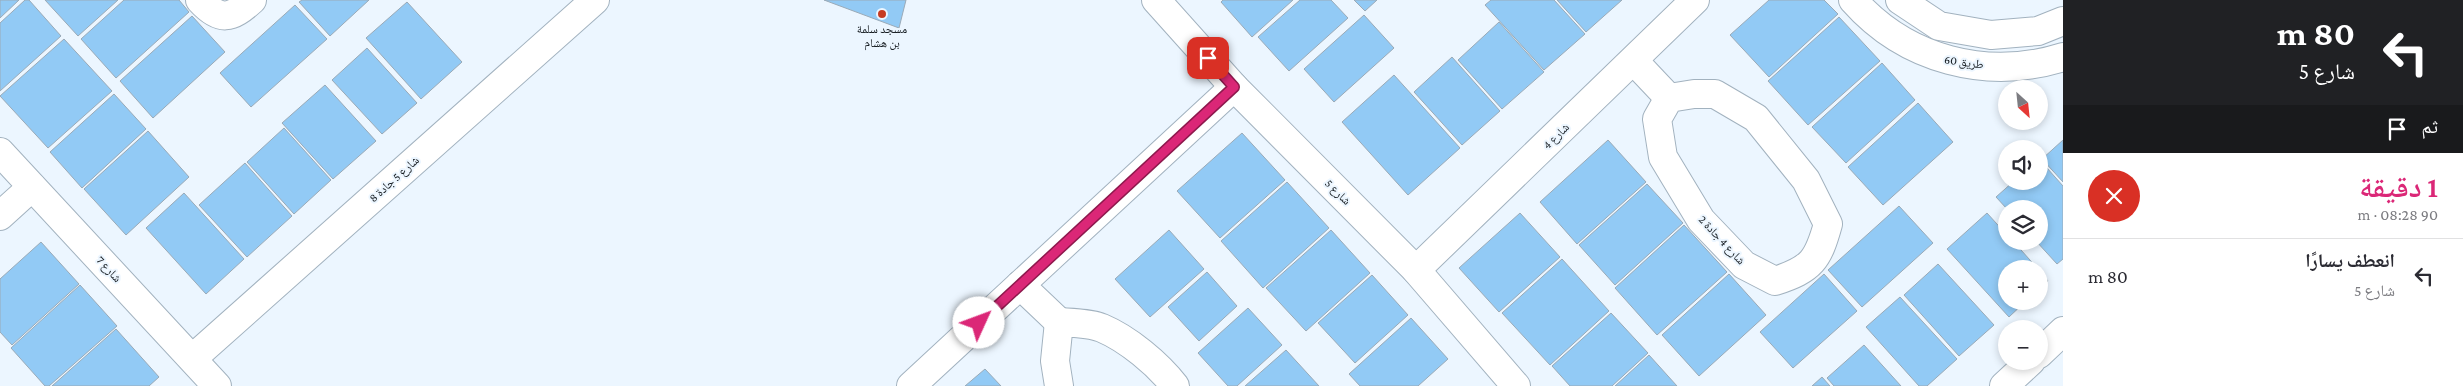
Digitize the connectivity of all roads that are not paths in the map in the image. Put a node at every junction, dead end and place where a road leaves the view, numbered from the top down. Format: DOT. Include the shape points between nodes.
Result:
graph roads {
  1 [pos="200,0"];
  2 [pos="252,0"];
  3 [pos="594,0"];
  4 [pos="1156,0"];
  5 [pos="1695,0"];
  6 [pos="1853,0"];
  7 [pos="1900,0"];
  8 [pos="2063,21"];
  9 [pos="2063,57"];
  10 [pos="1634,61"];
  11 [pos="1234,87"];
  12 [pos="1669,98"];
  13 [pos="0,152"];
  14 [pos="32,187"];
  15 [pos="0,216"];
  16 [pos="1416,270"];
  17 [pos="1020,285"];
  18 [pos="1060,322"];
  19 [pos="2063,331"];
  20 [pos="2048,345"];
  21 [pos="192,358"];
  22 [pos="2021,370"];
  23 [pos="217,386"];
  24 [pos="911,386"];
  25 [pos="1059,386"];
  26 [pos="1175,386"];
  27 [pos="1516,386"];
  28 [pos="2004,386"];
  1 -- 2 [label="street" via="210,11 224,16 240,11"];
  3 -- 21 [label="street, شارع 5 جادة 8"];
  4 -- 11 [label="street, شارع 5"];
  5 -- 10 [label="street, شارع 4"];
  6 -- 9 [label="street, طريق 60" via="1865,14 1901,42 1942,60 1987,66 2037,65"];
  7 -- 8 [label="street" via="1939,26 1991,35 2038,30"];
  10 -- 12 [label="street"];
  10 -- 16 [label="street, شارع 4"];
  11 -- 16 [label="street, شارع 5"];
  11 -- 17 [label="street"];
  12 -- 12 [label="street, شارع 4 جادة 2" via="1657,119 1663,157 1701,220 1744,265 1775,281 1799,273 1820,253 1828,224 1806,180 1756,118 1715,94"];
  13 -- 14 [label="street, شارع 7"];
  14 -- 15 [label="street"];
  14 -- 21 [label="street, شارع 7"];
  16 -- 27 [label="street, شارع 5"];
  17 -- 18 [label="street"];
  17 -- 24 [label="street"];
  18 -- 25 [label="street" via="1055,361"];
  18 -- 26 [label="street" via="1101,328 1140,352"];
  19 -- 20 [label="street"];
  21 -- 23 [label="street, شارع 7"];
  22 -- 28 [label="street"];
}
